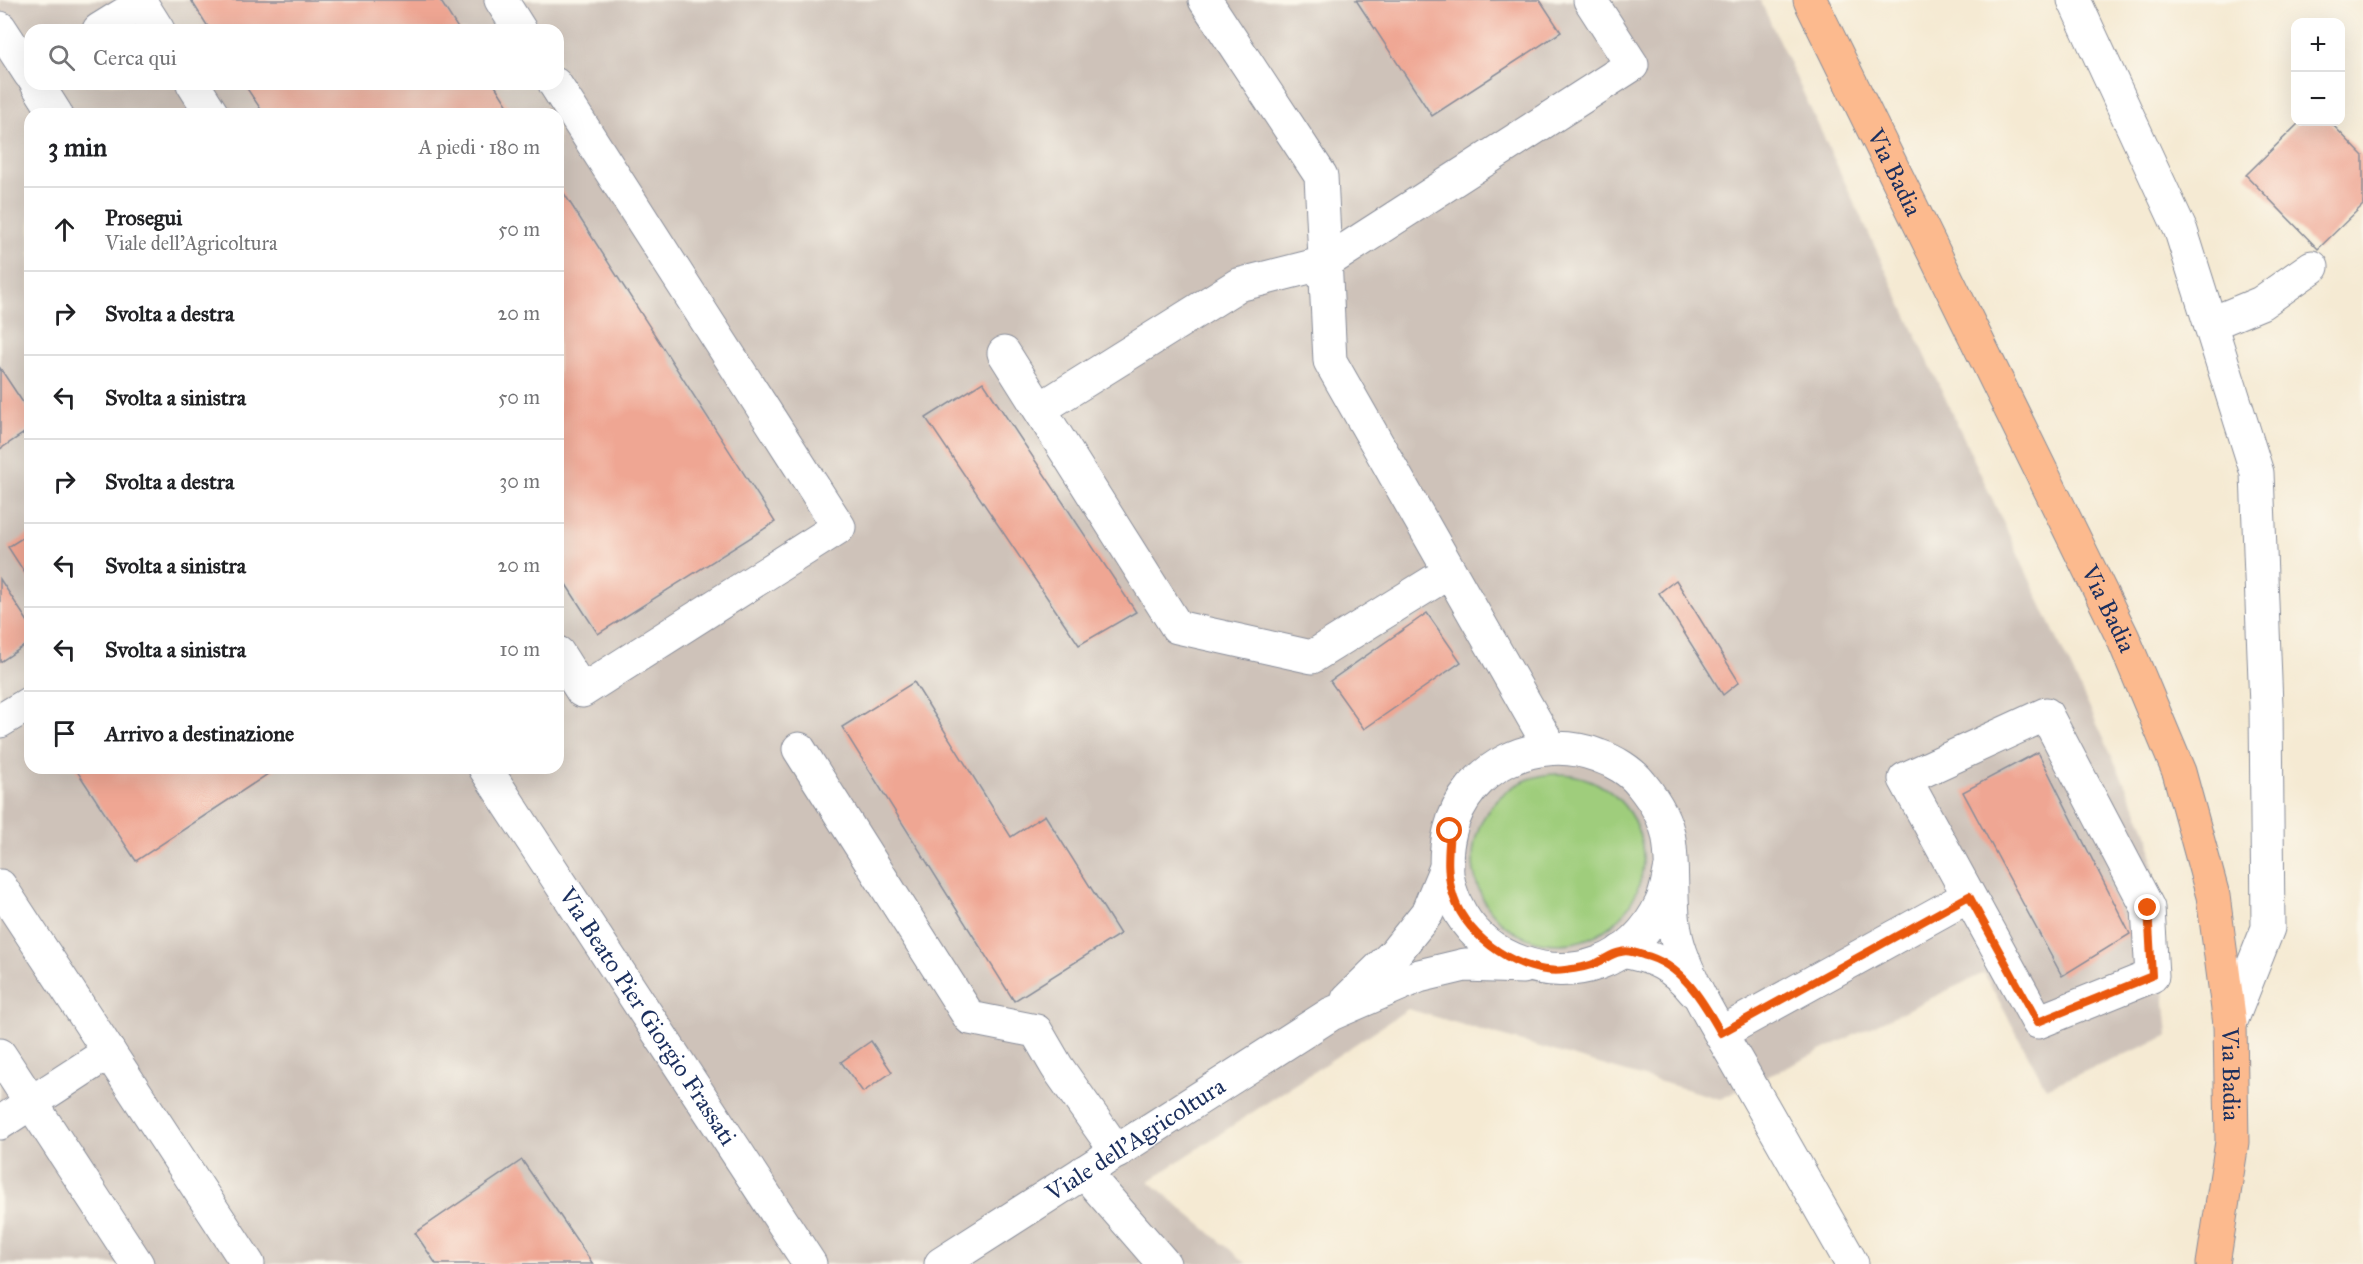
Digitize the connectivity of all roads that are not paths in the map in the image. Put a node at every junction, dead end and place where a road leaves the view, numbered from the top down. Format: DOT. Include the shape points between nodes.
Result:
graph roads {
  1 [pos="501,0"];
  2 [pos="1205,0"];
  3 [pos="1590,0"];
  4 [pos="1810,0"];
  5 [pos="2074,0"];
  6 [pos="146,11"];
  7 [pos="114,24"];
  8 [pos="516,24"];
  9 [pos="0,28"];
  10 [pos="24,64"];
  11 [pos="41,90"];
  12 [pos="197,90"];
  13 [pos="559,90"];
  14 [pos="52,108"];
  15 [pos="208,108"];
  16 [pos="1325,263"];
  17 [pos="2312,267"];
  18 [pos="2210,324"];
  19 [pos="1004,353"];
  20 [pos="1040,409"];
  21 [pos="1433,582"];
  22 [pos="564,662"];
  23 [pos="24,707"];
  24 [pos="0,721"];
  25 [pos="1551,747"];
  26 [pos="799,749"];
  27 [pos="489,774"];
  28 [pos="1447,865"];
  29 [pos="1670,871"];
  30 [pos="0,886"];
  31 [pos="1969,896"];
  32 [pos="1622,951"];
  33 [pos="1530,967"];
  34 [pos="1703,1002"];
  35 [pos="1331,1014"];
  36 [pos="2230,1024"];
  37 [pos="1721,1033"];
  38 [pos="109,1052"];
  39 [pos="0,1055"];
  40 [pos="31,1103"];
  41 [pos="0,1123"];
  42 [pos="1117,1152"];
  43 [pos="1084,1172"];
  44 [pos="137,1264"];
  45 [pos="248,1264"];
  46 [pos="810,1264"];
  47 [pos="941,1264"];
  48 [pos="1164,1264"];
  49 [pos="1852,1264"];
  50 [pos="2213,1264"];
  1 -- 8 [label="street"];
  2 -- 16 [label="street" via="1321,176"];
  3 -- 16 [label="street" via="1632,65"];
  4 -- 36 [label="main road, Via Badia" via="2123,638 2180,772 2213,896"];
  5 -- 18 [label="street" via="2181,231"];
  6 -- 7 [label="street"];
  9 -- 10 [label="street"];
  11 -- 14 [label="street"];
  12 -- 15 [label="street"];
  13 -- 22 [label="street" via="839,527 582,691"];
  16 -- 20 [label="street" via="1238,285"];
  16 -- 25 [label="street" via="1330,361"];
  17 -- 18 [label="street" via="2260,303"];
  18 -- 36 [label="street" via="2257,473 2266,706 2268,928"];
  19 -- 20 [label="street"];
  20 -- 21 [label="street" via="1177,627 1312,657"];
  23 -- 24 [label="street"];
  25 -- 28 [label="street, Viale dell'Agricoltura" via="1516,755 1486,773 1464,799 1450,831"];
  25 -- 29 [label="street, Viale dell'Agricoltura" via="1583,749 1613,761 1639,781 1658,808 1669,838"];
  26 -- 42 [label="street" via="970,1018 1036,1031"];
  27 -- 46 [label="street, Via Beato Pier Giorgio Frassati"];
  28 -- 33 [label="street, Viale dell'Agricoltura" via="1454,899 1472,929 1498,953"];
  28 -- 35 [label="street, Viale dell'Agricoltura" via="1427,913 1395,953"];
  29 -- 32 [label="street, Viale dell'Agricoltura" via="1662,902 1646,930"];
  29 -- 34 [label="street" via="1672,918 1680,952"];
  30 -- 38 [label="street"];
  31 -- 31 [label="street" via="2038,1022 2152,976 2148,908 2046,714 1905,779"];
  31 -- 37 [label="street"];
  32 -- 33 [label="street, Viale dell'Agricoltura" via="1593,965 1562,971"];
  32 -- 34 [label="street" via="1645,955 1667,965"];
  33 -- 35 [label="street, Viale dell'Agricoltura" via="1465,965 1419,976"];
  34 -- 37 [label="street"];
  35 -- 42 [label="street, Viale dell'Agricoltura"];
  36 -- 50 [label="main road, Via Badia" via="2232,1142"];
  37 -- 49 [label="street"];
  38 -- 40 [label="street"];
  38 -- 45 [label="street"];
  39 -- 40 [label="street"];
  40 -- 41 [label="street"];
  40 -- 44 [label="street"];
  42 -- 43 [label="street, Viale dell'Agricoltura"];
  43 -- 47 [label="street, Viale dell'Agricoltura"];
  43 -- 48 [label="street"];
}
